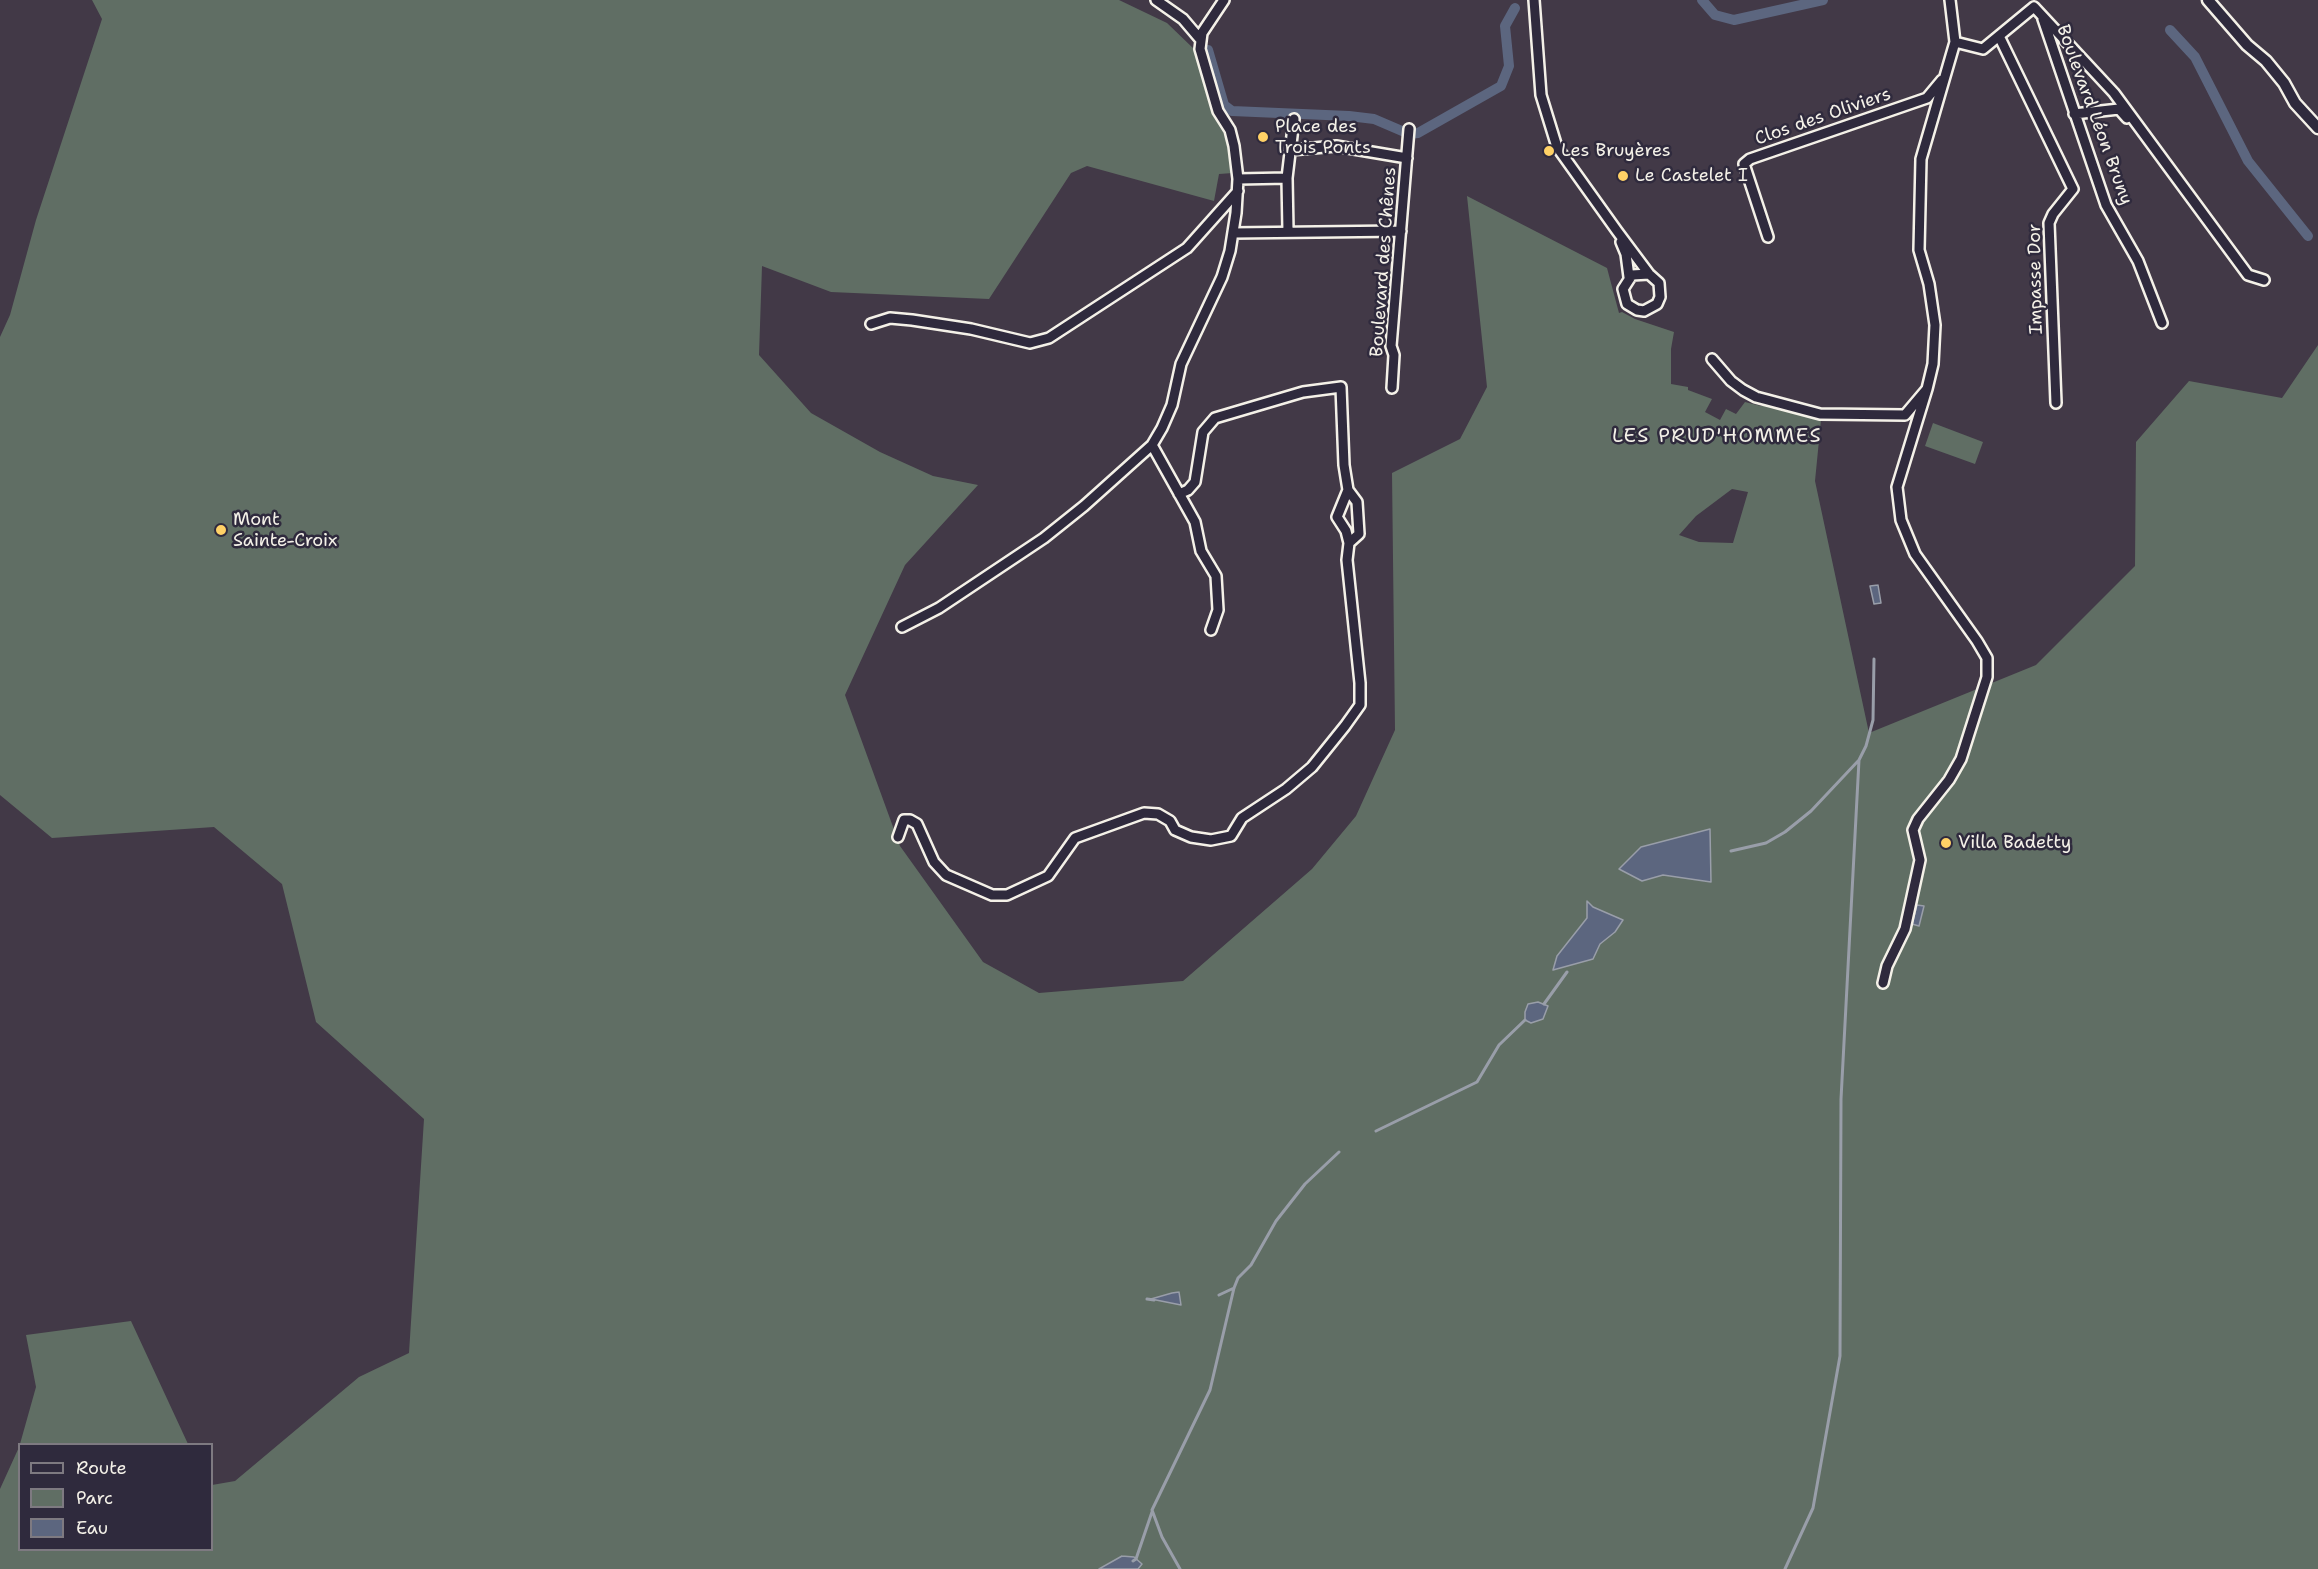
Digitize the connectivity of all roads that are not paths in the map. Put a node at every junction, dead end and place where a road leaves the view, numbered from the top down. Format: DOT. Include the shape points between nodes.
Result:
graph roads {
  1 [pos="1156,0"];
  2 [pos="1224,0"];
  3 [pos="1534,0"];
  4 [pos="1950,0"];
  5 [pos="2043,0"];
  6 [pos="2208,0"];
  7 [pos="2038,11"];
  8 [pos="1998,36"];
  9 [pos="1200,39"];
  10 [pos="1955,42"];
  11 [pos="1945,76"];
  12 [pos="2074,114"];
  13 [pos="1294,119"];
  14 [pos="2318,128"];
  15 [pos="1409,133"];
  16 [pos="1291,150"];
  17 [pos="1407,158"];
  18 [pos="1287,178"];
  19 [pos="1238,179"];
  20 [pos="1238,191"];
  21 [pos="2204,224"];
  22 [pos="1288,231"];
  23 [pos="1401,231"];
  24 [pos="1617,231"];
  25 [pos="1233,233"];
  26 [pos="1768,237"];
  27 [pos="1649,274"];
  28 [pos="1629,277"];
  29 [pos="2264,280"];
  30 [pos="2162,323"];
  31 [pos="871,324"];
  32 [pos="1712,359"];
  33 [pos="1392,388"];
  34 [pos="1927,389"];
  35 [pos="2056,402"];
  36 [pos="1152,445"];
  37 [pos="1348,490"];
  38 [pos="1179,494"];
  39 [pos="1349,543"];
  40 [pos="902,627"];
  41 [pos="1210,630"];
  42 [pos="898,837"];
  43 [pos="1883,983"];
  1 -- 9 [label="street" via="1183,19"];
  2 -- 9 [label="street"];
  3 -- 24 [label="street" via="1541,95 1550,129 1560,154"];
  4 -- 10 [label="street"];
  5 -- 7 [label="street"];
  6 -- 14 [label="street" via="2266,61"];
  7 -- 8 [label="street"];
  7 -- 12 [label="street, Boulevard Léon Bruny"];
  7 -- 29 [label="street" via="2128,112 2248,275"];
  8 -- 10 [label="street" via="1983,49"];
  8 -- 35 [label="street, Impasse Dor" via="2073,189 2049,223"];
  9 -- 19 [label="street" via="1218,111 1230,130"];
  10 -- 11 [label="street"];
  11 -- 26 [label="street, Clos des Oliviers" via="1927,98 1743,164"];
  11 -- 34 [label="street" via="1921,159 1919,250 1935,326"];
  12 -- 21 [label="street" via="2119,109"];
  12 -- 30 [label="street, Boulevard Léon Bruny" via="2106,204 2138,261"];
  13 -- 16 [label="street"];
  15 -- 17 [label="street, Boulevard des Chênes"];
  16 -- 17 [label="street" via="1336,146"];
  16 -- 18 [label="street"];
  17 -- 23 [label="street, Boulevard des Chênes"];
  18 -- 19 [label="street"];
  18 -- 22 [label="street"];
  19 -- 20 [label="street"];
  20 -- 25 [label="street"];
  20 -- 31 [label="street" via="1187,248 1049,338 1030,343 971,329 890,318"];
  22 -- 23 [label="street"];
  22 -- 25 [label="street"];
  23 -- 33 [label="street, Boulevard des Chênes" via="1391,346"];
  24 -- 27 [label="street"];
  24 -- 28 [label="street"];
  25 -- 36 [label="street" via="1222,277 1181,364 1172,405"];
  27 -- 28 [label="street"];
  27 -- 28 [label="street" via="1659,283 1660,297 1652,308 1644,311 1631,307 1624,298 1623,289"];
  32 -- 34 [label="street" via="1731,381 1756,397 1813,413 1905,415"];
  34 -- 43 [label="street" via="1896,487 1901,520 1920,563 1987,658 1987,677 1961,759 1913,830 1920,860 1905,929"];
  36 -- 38 [label="street"];
  36 -- 40 [label="street" via="1044,538 939,608"];
  37 -- 38 [label="street" via="1341,387 1328,387 1215,418 1203,432 1195,482"];
  37 -- 39 [label="street" via="1336,517"];
  37 -- 39 [label="street" via="1357,501 1359,534"];
  38 -- 41 [label="street" via="1195,522 1201,551 1216,576 1218,610"];
  39 -- 42 [label="street" via="1347,560 1360,705 1312,767 1242,818 1231,836 1211,840 1191,837 1175,830 1170,821 1158,814 1123,818 1075,838 1048,876 1007,895 992,895 946,875 934,862 917,824 910,820 904,820"];
}
